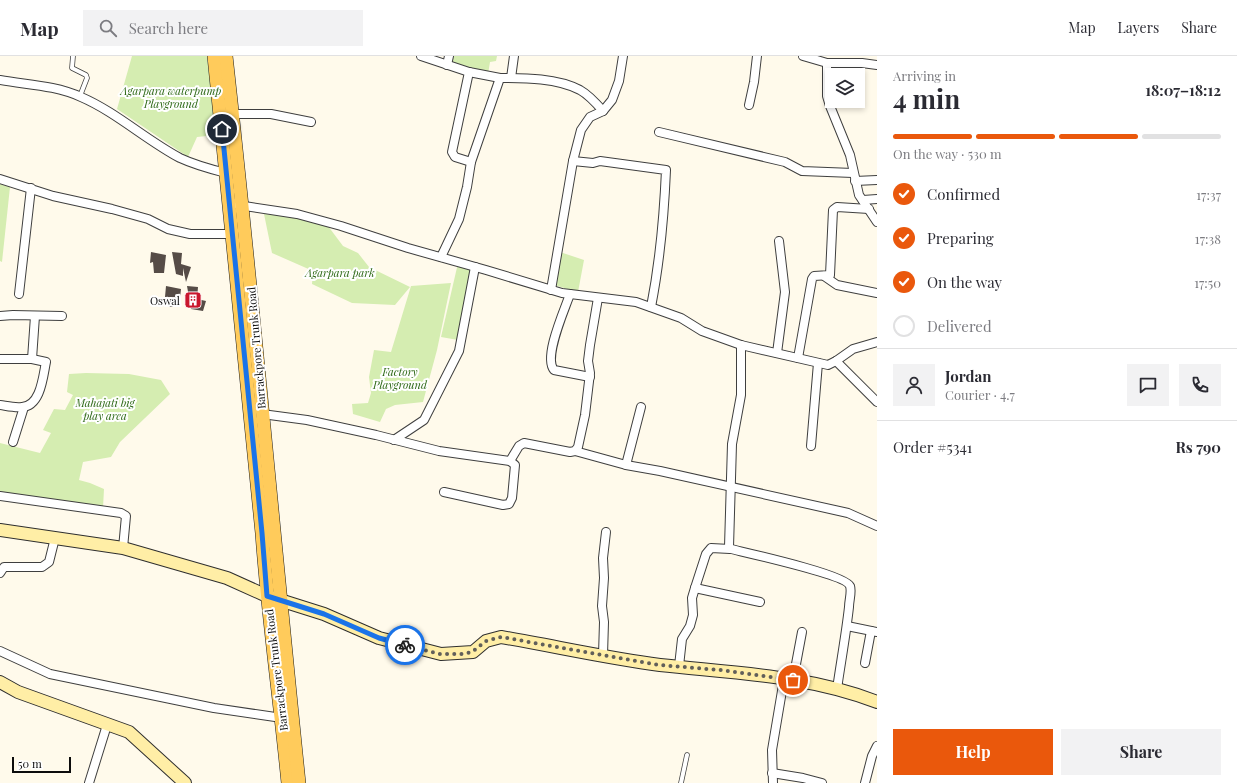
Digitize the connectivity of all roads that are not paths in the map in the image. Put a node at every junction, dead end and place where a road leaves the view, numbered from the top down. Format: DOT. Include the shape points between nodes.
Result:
graph roads {
  1 [pos="73,56"];
  2 [pos="214,56"];
  3 [pos="226,56"];
  4 [pos="420,56"];
  5 [pos="449,56"];
  6 [pos="514,56"];
  7 [pos="623,56"];
  8 [pos="757,56"];
  9 [pos="803,56"];
  10 [pos="827,63"];
  11 [pos="877,65"];
  12 [pos="447,66"];
  13 [pos="469,72"];
  14 [pos="500,78"];
  15 [pos="511,78"];
  16 [pos="0,80"];
  17 [pos="80,96"];
  18 [pos="749,104"];
  19 [pos="603,111"];
  20 [pos="232,114"];
  21 [pos="311,122"];
  22 [pos="659,132"];
  23 [pos="573,161"];
  24 [pos="471,162"];
  25 [pos="226,174"];
  26 [pos="854,177"];
  27 [pos="0,179"];
  28 [pos="877,180"];
  29 [pos="31,188"];
  30 [pos="877,199"];
  31 [pos="863,200"];
  32 [pos="236,205"];
  33 [pos="869,209"];
  34 [pos="877,222"];
  35 [pos="232,234"];
  36 [pos="780,241"];
  37 [pos="441,257"];
  38 [pos="475,267"];
  39 [pos="824,276"];
  40 [pos="551,290"];
  41 [pos="877,293"];
  42 [pos="19,294"];
  43 [pos="570,294"];
  44 [pos="598,298"];
  45 [pos="651,307"];
  46 [pos="0,316"];
  47 [pos="35,316"];
  48 [pos="62,316"];
  49 [pos="877,342"];
  50 [pos="741,345"];
  51 [pos="777,353"];
  52 [pos="798,358"];
  53 [pos="32,359"];
  54 [pos="0,360"];
  55 [pos="836,361"];
  56 [pos="818,363"];
  57 [pos="590,378"];
  58 [pos="877,402"];
  59 [pos="0,405"];
  60 [pos="24,407"];
  61 [pos="641,407"];
  62 [pos="262,414"];
  63 [pos="394,440"];
  64 [pos="13,442"];
  65 [pos="811,446"];
  66 [pos="575,451"];
  67 [pos="510,461"];
  68 [pos="626,465"];
  69 [pos="730,488"];
  70 [pos="444,492"];
  71 [pos="0,496"];
  72 [pos="877,526"];
  73 [pos="0,530"];
  74 [pos="606,532"];
  75 [pos="55,538"];
  76 [pos="123,548"];
  77 [pos="730,548"];
  78 [pos="0,573"];
  79 [pos="695,588"];
  80 [pos="267,596"];
  81 [pos="281,600"];
  82 [pos="760,602"];
  83 [pos="847,626"];
  84 [pos="874,631"];
  85 [pos="802,632"];
  86 [pos="0,651"];
  87 [pos="603,655"];
  88 [pos="865,663"];
  89 [pos="679,666"];
  90 [pos="788,680"];
  91 [pos="0,682"];
  92 [pos="837,689"];
  93 [pos="877,702"];
  94 [pos="282,718"];
  95 [pos="108,724"];
  96 [pos="877,746"];
  97 [pos="687,755"];
  98 [pos="772,773"];
  99 [pos="89,783"];
  100 [pos="185,783"];
  101 [pos="288,783"];
  102 [pos="299,783"];
  103 [pos="681,783"];
  104 [pos="773,783"];
  105 [pos="822,783"];
  106 [pos="864,783"];
  1 -- 17 [label="lane" via="72,68 87,78"];
  2 -- 25 [label="main road, Barrackpore Trunk Road"];
  3 -- 20 [label="main road, Barrackpore Trunk Road"];
  4 -- 12 [label="street"];
  5 -- 12 [label="street"];
  6 -- 15 [label="street"];
  7 -- 19 [label="street" via="616,91"];
  8 -- 18 [label="street"];
  9 -- 10 [label="street"];
  10 -- 11 [label="street"];
  10 -- 26 [label="street" via="828,102 848,147"];
  12 -- 13 [label="street"];
  13 -- 14 [label="street"];
  13 -- 24 [label="street" via="452,152 455,156"];
  14 -- 15 [label="street"];
  14 -- 24 [label="street"];
  15 -- 19 [label="street" via="550,81 572,87 590,97"];
  16 -- 17 [label="street" via="52,87"];
  17 -- 25 [label="street" via="179,158"];
  19 -- 23 [label="street" via="590,117 585,123"];
  20 -- 21 [label="street" via="270,114"];
  20 -- 32 [label="main road, Barrackpore Trunk Road"];
  22 -- 26 [label="street" via="785,162 802,171"];
  23 -- 40 [label="street"];
  23 -- 45 [label="street" via="600,161 666,170 660,256"];
  24 -- 37 [label="street" via="459,219"];
  25 -- 32 [label="main road, Barrackpore Trunk Road"];
  26 -- 28 [label="street"];
  26 -- 31 [label="street"];
  27 -- 29 [label="street"];
  29 -- 35 [label="street" via="52,196 148,219 176,231 190,234"];
  29 -- 42 [label="street"];
  30 -- 31 [label="street"];
  31 -- 33 [label="street"];
  32 -- 35 [label="main road, Barrackpore Trunk Road"];
  32 -- 37 [label="street" via="297,214"];
  32 -- 62 [label="main road, Barrackpore Trunk Road"];
  33 -- 34 [label="street"];
  33 -- 39 [label="street" via="835,208 830,276"];
  35 -- 80 [label="main road, Barrackpore Trunk Road"];
  36 -- 51 [label="street" via="785,292"];
  37 -- 38 [label="street"];
  38 -- 40 [label="street"];
  38 -- 63 [label="street" via="459,351 424,420"];
  39 -- 41 [label="street" via="837,285"];
  39 -- 52 [label="street" via="814,276 812,279"];
  40 -- 43 [label="street"];
  43 -- 44 [label="street"];
  43 -- 57 [label="street" via="557,331 551,362 554,370"];
  44 -- 45 [label="street" via="636,302"];
  44 -- 57 [label="street" via="588,361"];
  45 -- 50 [label="street" via="681,318 702,331"];
  46 -- 47 [label="street"];
  47 -- 48 [label="street"];
  47 -- 53 [label="street"];
  49 -- 55 [label="street" via="853,349"];
  50 -- 51 [label="street"];
  50 -- 69 [label="street" via="741,395 732,444"];
  51 -- 52 [label="street"];
  52 -- 56 [label="street"];
  53 -- 54 [label="street"];
  53 -- 60 [label="street" via="46,362 36,400"];
  55 -- 56 [label="street" via="828,365"];
  55 -- 58 [label="street"];
  56 -- 65 [label="street"];
  57 -- 66 [label="street" via="585,415"];
  59 -- 60 [label="street"];
  60 -- 64 [label="street"];
  61 -- 68 [label="street"];
  62 -- 63 [label="street" via="307,420"];
  62 -- 81 [label="main road, Barrackpore Trunk Road"];
  63 -- 67 [label="street" via="439,451"];
  66 -- 67 [label="street" via="524,443 519,446"];
  66 -- 68 [label="street"];
  67 -- 70 [label="street" via="515,464 512,498 509,504 503,505"];
  68 -- 69 [label="street"];
  69 -- 72 [label="street" via="848,513"];
  69 -- 77 [label="street"];
  71 -- 76 [label="street" via="121,513 126,516"];
  73 -- 75 [label="street"];
  74 -- 87 [label="street" via="602,606"];
  75 -- 76 [label="street"];
  75 -- 78 [label="street" via="49,562 46,564 4,568"];
  76 -- 80 [label="street" via="227,578"];
  77 -- 79 [label="street" via="711,548 706,554"];
  77 -- 83 [label="street" via="847,581 850,590"];
  79 -- 82 [label="street"];
  79 -- 89 [label="street" via="692,598 693,615 682,639"];
  80 -- 81 [label="street"];
  80 -- 94 [label="main road, Barrackpore Trunk Road"];
  81 -- 87 [label="street" via="324,614 379,638 440,654 472,652 486,641 501,637"];
  81 -- 102 [label="main road, Barrackpore Trunk Road"];
  83 -- 84 [label="street"];
  83 -- 92 [label="street"];
  84 -- 88 [label="street"];
  85 -- 90 [label="street"];
  86 -- 94 [label="street" via="50,674 214,708"];
  87 -- 89 [label="street"];
  89 -- 90 [label="street"];
  90 -- 92 [label="street"];
  90 -- 98 [label="street" via="772,750"];
  91 -- 95 [label="street" via="18,692"];
  92 -- 93 [label="street"];
  94 -- 101 [label="main road, Barrackpore Trunk Road"];
  95 -- 99 [label="street"];
  95 -- 100 [label="street" via="129,732"];
  96 -- 106 [label="street"];
  97 -- 103 [label="lane"];
  98 -- 104 [label="street"];
  98 -- 105 [label="street"];
}
